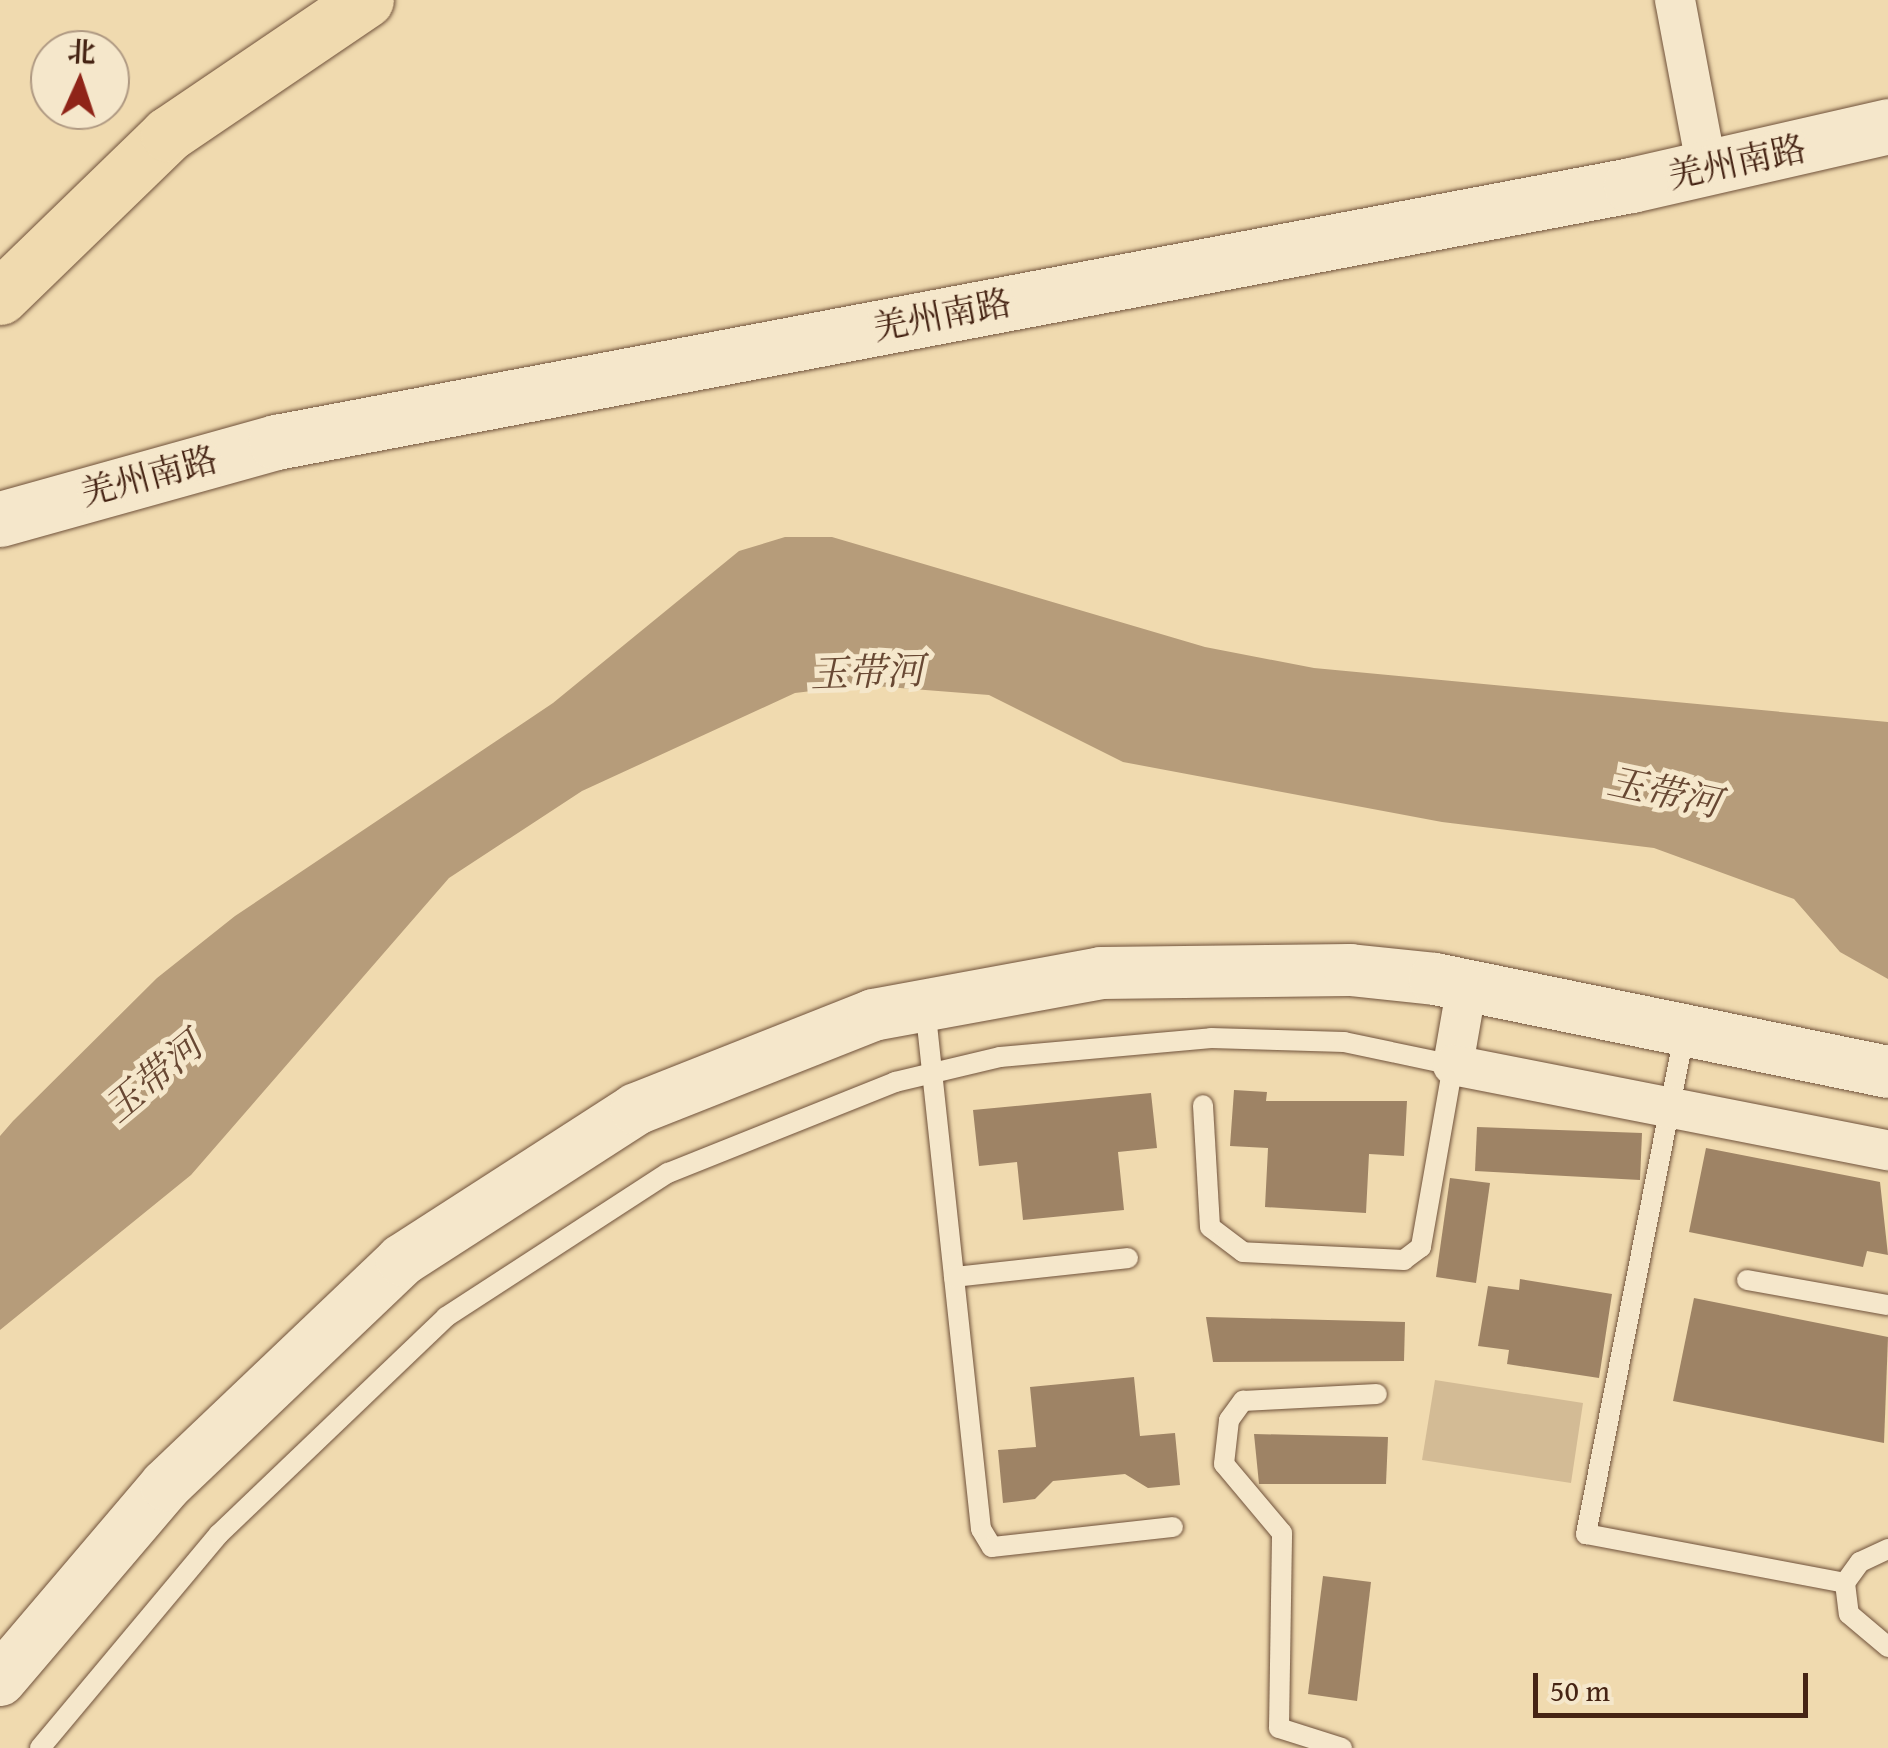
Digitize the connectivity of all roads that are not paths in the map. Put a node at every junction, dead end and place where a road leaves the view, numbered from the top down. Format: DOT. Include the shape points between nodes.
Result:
graph roads {
  1 [pos="366,0"];
  2 [pos="1674,0"];
  3 [pos="1888,126"];
  4 [pos="1707,169"];
  5 [pos="0,296"];
  6 [pos="0,520"];
  7 [pos="1466,985"];
  8 [pos="924,1000"];
  9 [pos="1685,1030"];
  10 [pos="1452,1065"];
  11 [pos="932,1072"];
  12 [pos="1888,1072"];
  13 [pos="1203,1105"];
  14 [pos="1670,1107"];
  15 [pos="1888,1150"];
  16 [pos="1128,1258"];
  17 [pos="954,1276"];
  18 [pos="1747,1280"];
  19 [pos="1888,1305"];
  20 [pos="1377,1394"];
  21 [pos="1173,1527"];
  22 [pos="1888,1549"];
  23 [pos="1845,1583"];
  24 [pos="1888,1648"];
  25 [pos="0,1680"];
  26 [pos="40,1748"];
  27 [pos="1342,1748"];
  1 -- 5 [label="highway" via="168,134"];
  2 -- 4 [label="street"];
  3 -- 4 [label="main road, 羌州南路"];
  4 -- 6 [label="main road, 羌州南路" via="276,442"];
  7 -- 8 [label="street" via="1210,966"];
  7 -- 9 [label="street"];
  7 -- 10 [label="street"];
  8 -- 11 [label="lane"];
  8 -- 25 [label="street" via="636,1109 402,1260 166,1485"];
  9 -- 12 [label="street"];
  9 -- 14 [label="lane"];
  10 -- 11 [label="lane" via="1344,1042 1212,1038"];
  10 -- 13 [label="lane" via="1421,1247 1404,1260 1243,1252 1210,1227"];
  10 -- 14 [label="street"];
  11 -- 17 [label="lane"];
  11 -- 26 [label="lane" via="668,1174 446,1317 219,1534"];
  14 -- 15 [label="street"];
  14 -- 23 [label="lane" via="1586,1534"];
  16 -- 17 [label="lane"];
  17 -- 21 [label="lane" via="981,1529 992,1547"];
  18 -- 19 [label="lane"];
  20 -- 27 [label="lane" via="1243,1401 1229,1420 1224,1464 1282,1532 1279,1728"];
  22 -- 23 [label="lane" via="1860,1562"];
  23 -- 24 [label="lane" via="1849,1614"];
}
